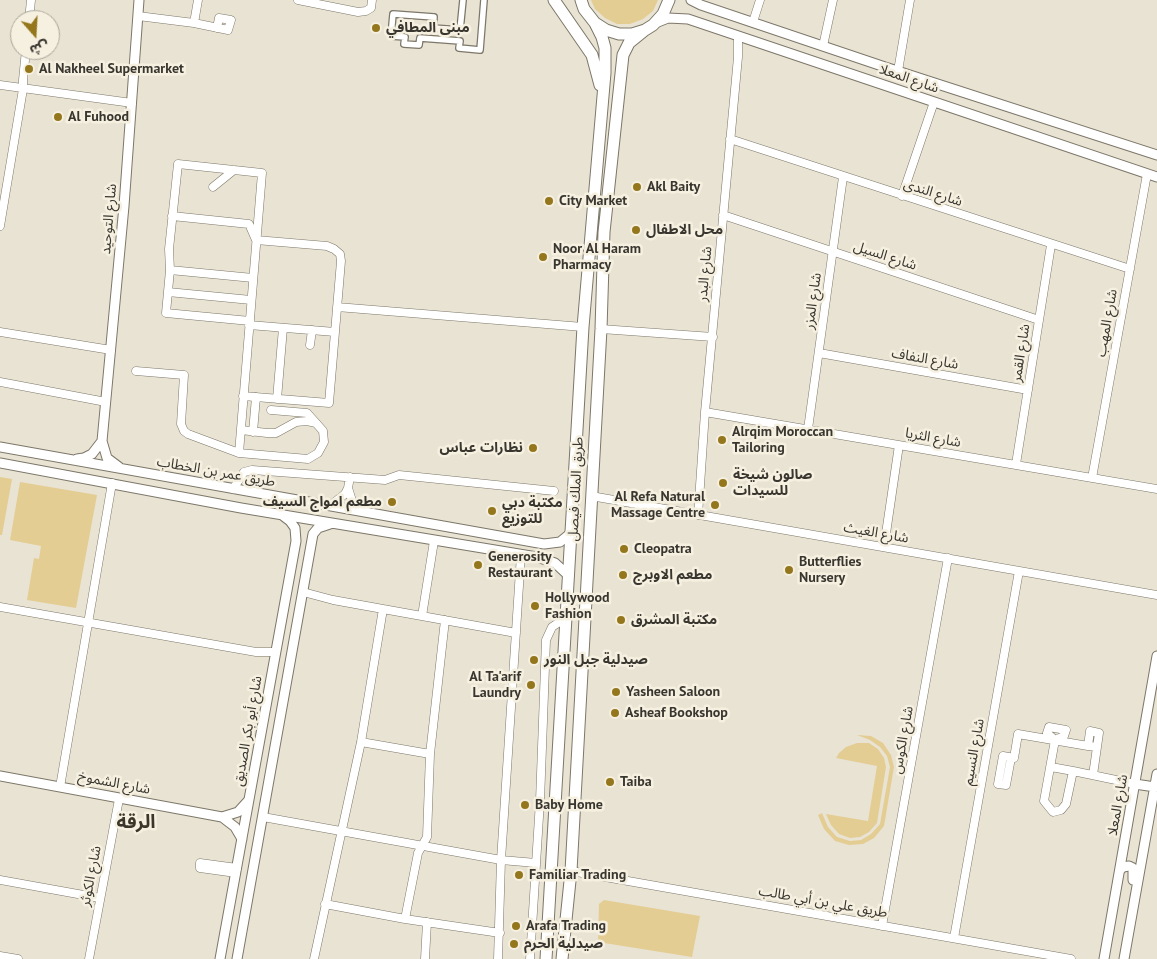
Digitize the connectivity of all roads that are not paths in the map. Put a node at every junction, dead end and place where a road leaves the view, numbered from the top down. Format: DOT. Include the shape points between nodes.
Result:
graph roads {
  1 [pos="139,0"];
  2 [pos="198,0"];
  3 [pos="298,0"];
  4 [pos="372,0"];
  5 [pos="463,0"];
  6 [pos="484,0"];
  7 [pos="554,0"];
  8 [pos="581,0"];
  9 [pos="669,0"];
  10 [pos="691,0"];
  11 [pos="760,0"];
  12 [pos="833,0"];
  13 [pos="910,0"];
  14 [pos="138,16"];
  15 [pos="753,22"];
  16 [pos="194,23"];
  17 [pos="595,23"];
  18 [pos="649,27"];
  19 [pos="217,28"];
  20 [pos="738,36"];
  21 [pos="823,46"];
  22 [pos="25,60"];
  23 [pos="898,71"];
  24 [pos="0,85"];
  25 [pos="23,89"];
  26 [pos="602,97"];
  27 [pos="934,102"];
  28 [pos="132,103"];
  29 [pos="730,140"];
  30 [pos="1157,155"];
  31 [pos="234,170"];
  32 [pos="1147,174"];
  33 [pos="843,177"];
  34 [pos="1157,177"];
  35 [pos="213,187"];
  36 [pos="902,196"];
  37 [pos="723,215"];
  38 [pos="172,216"];
  39 [pos="0,226"];
  40 [pos="256,240"];
  41 [pos="1051,245"];
  42 [pos="833,252"];
  43 [pos="1130,269"];
  44 [pos="170,270"];
  45 [pos="253,278"];
  46 [pos="168,292"];
  47 [pos="251,300"];
  48 [pos="337,307"];
  49 [pos="1039,320"];
  50 [pos="250,323"];
  51 [pos="583,327"];
  52 [pos="283,328"];
  53 [pos="601,329"];
  54 [pos="312,330"];
  55 [pos="0,332"];
  56 [pos="335,332"];
  57 [pos="712,337"];
  58 [pos="310,345"];
  59 [pos="111,350"];
  60 [pos="819,353"];
  61 [pos="136,370"];
  62 [pos="0,382"];
  63 [pos="1028,390"];
  64 [pos="243,396"];
  65 [pos="256,397"];
  66 [pos="278,398"];
  67 [pos="106,402"];
  68 [pos="271,410"];
  69 [pos="705,412"];
  70 [pos="316,423"];
  71 [pos="808,428"];
  72 [pos="240,430"];
  73 [pos="253,432"];
  74 [pos="102,441"];
  75 [pos="899,445"];
  76 [pos="2,449"];
  77 [pos="239,453"];
  78 [pos="73,460"];
  79 [pos="0,463"];
  80 [pos="1016,464"];
  81 [pos="125,470"];
  82 [pos="350,477"];
  83 [pos="1092,478"];
  84 [pos="112,483"];
  85 [pos="348,488"];
  86 [pos="233,489"];
  87 [pos="1157,489"];
  88 [pos="554,491"];
  89 [pos="591,496"];
  90 [pos="331,505"];
  91 [pos="355,510"];
  92 [pos="280,514"];
  93 [pos="698,515"];
  94 [pos="333,524"];
  95 [pos="461,529"];
  96 [pos="572,533"];
  97 [pos="434,541"];
  98 [pos="458,545"];
  99 [pos="884,547"];
  100 [pos="521,555"];
  101 [pos="948,558"];
  102 [pos="1019,571"];
  103 [pos="569,576"];
  104 [pos="303,592"];
  105 [pos="1157,595"];
  106 [pos="0,607"];
  107 [pos="383,609"];
  108 [pos="422,616"];
  109 [pos="567,617"];
  110 [pos="445,620"];
  111 [pos="89,622"];
  112 [pos="516,634"];
  113 [pos="276,652"];
  114 [pos="1157,656"];
  115 [pos="269,691"];
  116 [pos="1055,740"];
  117 [pos="361,742"];
  118 [pos="1088,746"];
  119 [pos="1097,747"];
  120 [pos="430,754"];
  121 [pos="1011,758"];
  122 [pos="273,759"];
  123 [pos="1050,767"];
  124 [pos="1073,771"];
  125 [pos="1157,774"];
  126 [pos="1093,775"];
  127 [pos="0,776"];
  128 [pos="1135,784"];
  129 [pos="60,787"];
  130 [pos="1156,787"];
  131 [pos="119,798"];
  132 [pos="250,798"];
  133 [pos="222,817"];
  134 [pos="263,817"];
  135 [pos="341,830"];
  136 [pos="242,839"];
  137 [pos="424,846"];
  138 [pos="501,860"];
  139 [pos="536,863"];
  140 [pos="237,869"];
  141 [pos="1120,870"];
  142 [pos="571,871"];
  143 [pos="0,880"];
  144 [pos="550,886"];
  145 [pos="100,898"];
  146 [pos="325,904"];
  147 [pos="405,919"];
  148 [pos="427,922"];
  149 [pos="882,926"];
  150 [pos="500,933"];
  151 [pos="241,937"];
  152 [pos="954,938"];
  153 [pos="0,957"];
  154 [pos="18,959"];
  155 [pos="88,959"];
  156 [pos="220,959"];
  157 [pos="237,959"];
  158 [pos="314,959"];
  159 [pos="425,959"];
  160 [pos="498,959"];
  161 [pos="530,959"];
  162 [pos="546,959"];
  163 [pos="552,959"];
  164 [pos="562,959"];
  165 [pos="1071,959"];
  166 [pos="1104,959"];
  167 [pos="1123,959"];
  1 -- 14 [label="street, شارع التوحيد"];
  2 -- 16 [label="street"];
  3 -- 4 [label="street" via="358,12 371,8"];
  5 -- 6 [label="street" via="460,30 434,28 434,17 393,14 391,36 405,37 404,44 419,45 420,38 452,40 460,41 459,48 480,50"];
  7 -- 26 [label="main road" via="592,55"];
  8 -- 17 [label="main road, طريق الملك فيصل"];
  9 -- 18 [label="main road, طريق الملك فيصل" via="663,14"];
  10 -- 15 [label="street, شارع المعلا"];
  11 -- 15 [label="street"];
  12 -- 21 [label="street"];
  13 -- 23 [label="street"];
  14 -- 16 [label="street"];
  14 -- 28 [label="street, شارع التوحيد"];
  15 -- 21 [label="street, شارع المعلا"];
  16 -- 19 [label="street"];
  17 -- 18 [label="main road" via="619,34 632,34"];
  17 -- 26 [label="main road, طريق الملك فيصل" via="605,48"];
  18 -- 20 [label="street, شارع المعلا" via="678,17"];
  18 -- 53 [label="main road, طريق الملك فيصل" via="629,43 623,55 604,240"];
  20 -- 27 [label="street, شارع المعلا"];
  20 -- 29 [label="street, شارع البدر"];
  21 -- 23 [label="street, شارع المعلا"];
  22 -- 25 [label="street"];
  23 -- 30 [label="street, شارع المعلا"];
  24 -- 25 [label="street"];
  25 -- 28 [label="street"];
  25 -- 39 [label="street"];
  26 -- 51 [label="main road, طريق الملك فيصل"];
  27 -- 32 [label="street, شارع المعلا"];
  27 -- 36 [label="street"];
  28 -- 59 [label="street, شارع التوحيد"];
  29 -- 33 [label="street, شارع الندى"];
  29 -- 37 [label="street, شارع البدر"];
  31 -- 35 [label="street"];
  31 -- 38 [label="street" via="178,164"];
  31 -- 40 [label="street" via="262,173"];
  32 -- 34 [label="street, شارع المعلا"];
  32 -- 43 [label="street, شارع المهب"];
  33 -- 36 [label="street, شارع الندى"];
  33 -- 42 [label="street, شارع المزر"];
  36 -- 41 [label="street, شارع الندى"];
  37 -- 42 [label="street, شارع السيل"];
  37 -- 57 [label="street, شارع البدر"];
  38 -- 40 [label="street" via="249,224"];
  38 -- 44 [label="street"];
  40 -- 45 [label="street"];
  40 -- 48 [label="street" via="334,248 341,261"];
  41 -- 43 [label="street, شارع الندى"];
  41 -- 49 [label="street, شارع القمر"];
  42 -- 49 [label="street, شارع السيل"];
  42 -- 60 [label="street, شارع المزر"];
  43 -- 83 [label="street, شارع المهب"];
  44 -- 45 [label="street"];
  44 -- 46 [label="street"];
  45 -- 47 [label="street"];
  46 -- 47 [label="street"];
  46 -- 50 [label="street" via="166,313"];
  47 -- 50 [label="street"];
  48 -- 51 [label="street"];
  48 -- 56 [label="street"];
  49 -- 63 [label="street, شارع القمر"];
  50 -- 52 [label="street"];
  50 -- 64 [label="street"];
  51 -- 96 [label="main road, طريق الملك فيصل"];
  52 -- 54 [label="street"];
  52 -- 66 [label="street"];
  53 -- 57 [label="street"];
  53 -- 89 [label="main road, طريق الملك فيصل"];
  54 -- 56 [label="street"];
  54 -- 58 [label="street"];
  55 -- 59 [label="street"];
  56 -- 66 [label="street" via="329,402"];
  57 -- 69 [label="street, شارع البدر"];
  59 -- 67 [label="street, شارع التوحيد"];
  60 -- 63 [label="street, شارع النفاف"];
  60 -- 71 [label="street, شارع المزر"];
  61 -- 77 [label="street" via="184,375 181,416 184,431"];
  62 -- 67 [label="street"];
  63 -- 80 [label="street, شارع القمر"];
  64 -- 65 [label="street"];
  64 -- 72 [label="street"];
  65 -- 66 [label="street"];
  65 -- 73 [label="street"];
  67 -- 74 [label="street, شارع التوحيد"];
  68 -- 70 [label="street" via="307,413"];
  69 -- 71 [label="street, شارع الثريا"];
  69 -- 93 [label="street, شارع البدر"];
  70 -- 73 [label="street" via="296,422 276,433"];
  70 -- 77 [label="street" via="324,442 318,453 308,459"];
  71 -- 75 [label="street, شارع الثريا"];
  72 -- 73 [label="street"];
  72 -- 77 [label="street"];
  74 -- 78 [label="street" via="92,454"];
  74 -- 81 [label="street" via="108,458"];
  75 -- 80 [label="street, شارع الثريا"];
  75 -- 99 [label="street"];
  76 -- 78 [label="street, طريق عمر بن الخطاب"];
  78 -- 81 [label="street, طريق عمر بن الخطاب"];
  79 -- 84 [label="street"];
  80 -- 83 [label="street, شارع الثريا"];
  81 -- 86 [label="street, طريق عمر بن الخطاب"];
  82 -- 85 [label="street"];
  82 -- 86 [label="street" via="252,470 242,474"];
  82 -- 88 [label="street" via="385,480 399,475"];
  83 -- 87 [label="street, شارع الثريا"];
  84 -- 92 [label="street"];
  84 -- 111 [label="street"];
  85 -- 90 [label="street"];
  85 -- 91 [label="street"];
  86 -- 90 [label="street, طريق عمر بن الخطاب"];
  89 -- 93 [label="street, شارع الغيث"];
  89 -- 142 [label="main road, طريق الملك فيصل"];
  90 -- 91 [label="street, طريق عمر بن الخطاب"];
  91 -- 95 [label="street, طريق عمر بن الخطاب"];
  92 -- 94 [label="street"];
  92 -- 113 [label="street, شارع أبو بكر الصديق" via="295,528 296,541"];
  93 -- 99 [label="street, شارع الغيث"];
  94 -- 97 [label="street"];
  94 -- 104 [label="street" via="318,528 313,534"];
  95 -- 96 [label="street, طريق عمر بن الخطاب" via="550,544 564,540"];
  95 -- 98 [label="street" via="465,537"];
  96 -- 103 [label="main road, طريق الملك فيصل"];
  97 -- 98 [label="street"];
  97 -- 108 [label="street"];
  98 -- 100 [label="street"];
  99 -- 101 [label="street, شارع الغيث"];
  100 -- 103 [label="street" via="549,560"];
  100 -- 112 [label="street"];
  101 -- 102 [label="street, شارع الغيث"];
  101 -- 149 [label="street, شارع الكوس"];
  102 -- 105 [label="street, شارع الغيث"];
  102 -- 152 [label="street, شارع النسيم"];
  103 -- 109 [label="main road, طريق الملك فيصل"];
  104 -- 107 [label="street"];
  104 -- 122 [label="street"];
  106 -- 111 [label="street"];
  107 -- 108 [label="street"];
  107 -- 117 [label="street"];
  108 -- 110 [label="street"];
  109 -- 139 [label="street" via="552,627 546,640"];
  109 -- 144 [label="main road, طريق الملك فيصل"];
  110 -- 112 [label="street"];
  110 -- 120 [label="street"];
  111 -- 113 [label="street" via="256,652"];
  111 -- 129 [label="street"];
  112 -- 138 [label="street"];
  113 -- 115 [label="street, شارع أبو بكر الصديق"];
  114 -- 128 [label="street, شارع المعلا"];
  115 -- 122 [label="street" via="274,688 280,693 272,739"];
  115 -- 132 [label="street, شارع أبو بكر الصديق"];
  116 -- 118 [label="street"];
  116 -- 121 [label="street" via="1018,734 1014,758"];
  116 -- 123 [label="street"];
  117 -- 120 [label="street"];
  117 -- 135 [label="street"];
  118 -- 119 [label="street"];
  118 -- 119 [label="street" via="1090,731 1099,733"];
  119 -- 126 [label="street"];
  120 -- 137 [label="street"];
  122 -- 134 [label="street"];
  123 -- 124 [label="street"];
  123 -- 124 [label="street" via="1044,801 1053,812 1066,804"];
  124 -- 126 [label="street"];
  125 -- 130 [label="street"];
  126 -- 128 [label="street"];
  127 -- 129 [label="street, شارع الشموخ"];
  128 -- 130 [label="street"];
  128 -- 141 [label="street, شارع المعلا"];
  129 -- 131 [label="street, شارع الشموخ"];
  130 -- 167 [label="street"];
  131 -- 133 [label="street, شارع الشموخ"];
  131 -- 145 [label="street, شارع الكوثر"];
  132 -- 133 [label="street" via="242,810"];
  132 -- 136 [label="street, شارع أبو بكر الصديق"];
  133 -- 136 [label="street" via="235,827"];
  134 -- 135 [label="street"];
  134 -- 151 [label="street"];
  135 -- 137 [label="street"];
  135 -- 146 [label="street"];
  136 -- 140 [label="street, شارع أبو بكر الصديق"];
  137 -- 138 [label="street"];
  137 -- 147 [label="street" via="418,853"];
  138 -- 139 [label="street"];
  138 -- 150 [label="street"];
  139 -- 161 [label="street"];
  140 -- 151 [label="street" via="238,894 230,939 232,944 236,945"];
  140 -- 156 [label="street, شارع أبو بكر الصديق"];
  141 -- 166 [label="street, شارع المعلا"];
  141 -- 167 [label="street" via="1129,866 1134,874 1121,953"];
  142 -- 149 [label="street, طريق علي بن أبي طالب"];
  142 -- 164 [label="main road, طريق الملك فيصل"];
  143 -- 145 [label="street"];
  144 -- 162 [label="main road, طريق الملك فيصل"];
  144 -- 163 [label="main road"];
  145 -- 155 [label="street, شارع الكوثر"];
  146 -- 147 [label="street"];
  146 -- 158 [label="street"];
  147 -- 148 [label="street"];
  148 -- 150 [label="street"];
  148 -- 159 [label="street"];
  149 -- 152 [label="street, طريق علي بن أبي طالب"];
  150 -- 160 [label="street"];
  151 -- 157 [label="street"];
  152 -- 165 [label="street, طريق علي بن أبي طالب"];
  153 -- 154 [label="street"];
}
